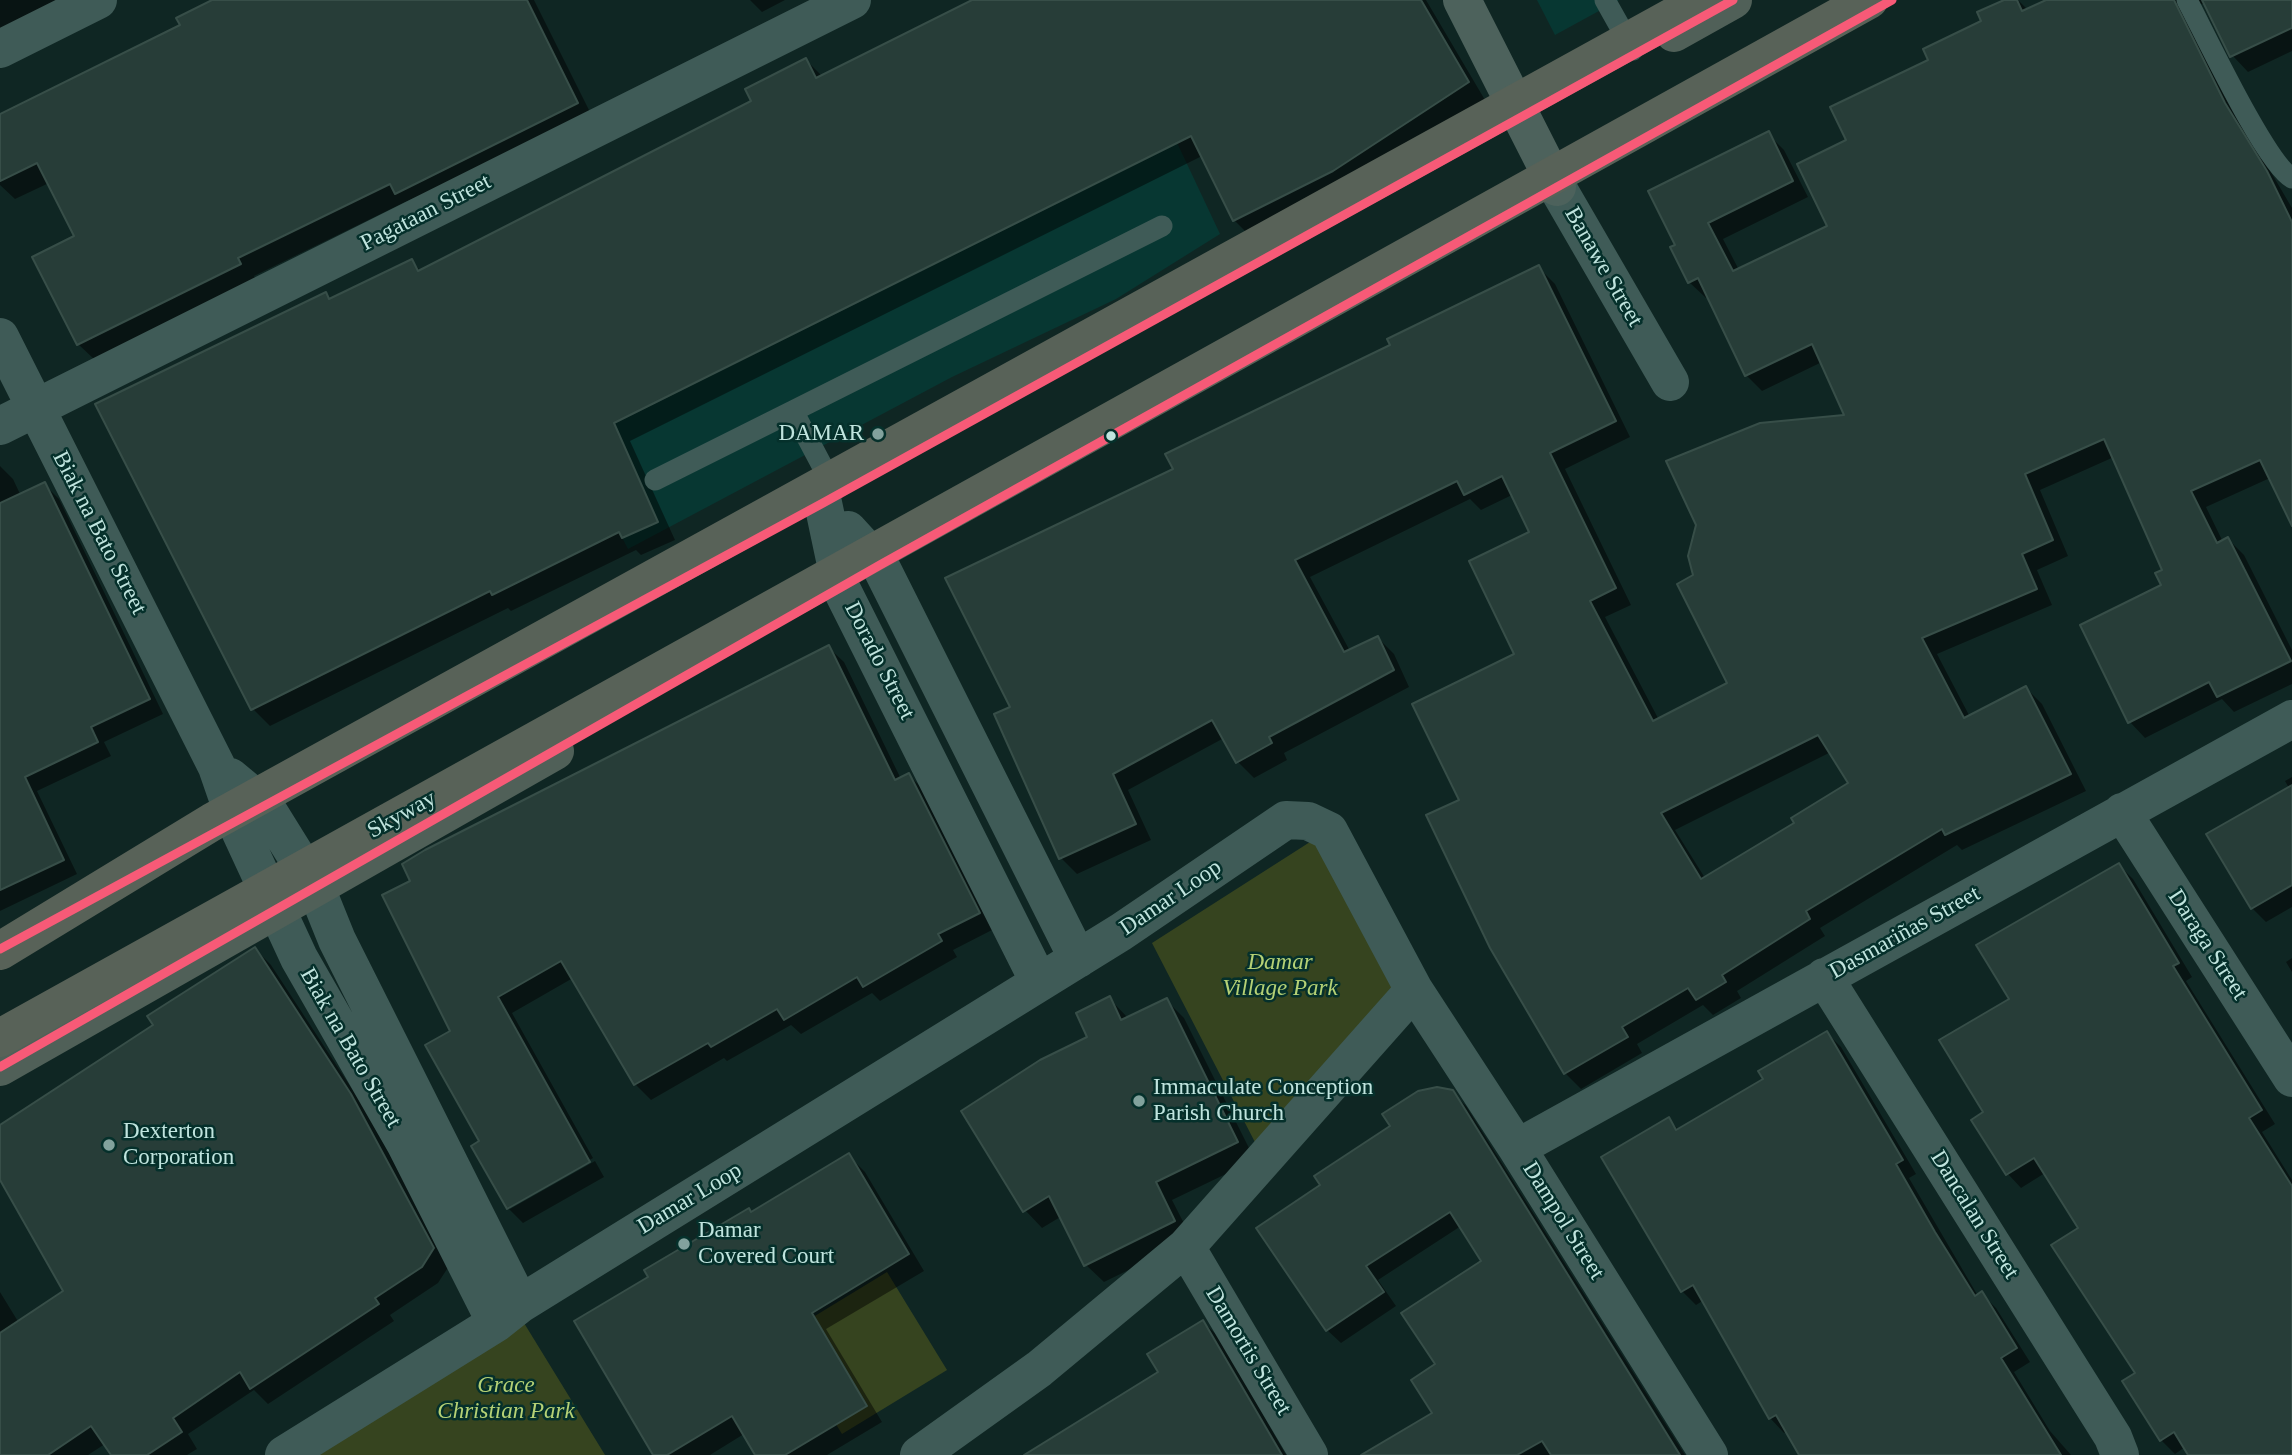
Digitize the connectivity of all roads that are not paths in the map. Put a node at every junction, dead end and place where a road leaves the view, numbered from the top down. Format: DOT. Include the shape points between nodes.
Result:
graph roads {
  1 [pos="98,0"];
  2 [pos="852,0"];
  3 [pos="1462,0"];
  4 [pos="1605,0"];
  5 [pos="1703,0"];
  6 [pos="1733,0"];
  7 [pos="1869,0"];
  8 [pos="1892,0"];
  9 [pos="2187,0"];
  10 [pos="0,49"];
  11 [pos="1635,55"];
  12 [pos="1522,118"];
  13 [pos="2292,178"];
  14 [pos="1557,187"];
  15 [pos="1162,226"];
  16 [pos="0,337"];
  17 [pos="1670,382"];
  18 [pos="36,408"];
  19 [pos="793,411"];
  20 [pos="0,426"];
  21 [pos="654,480"];
  22 [pos="831,499"];
  23 [pos="880,565"];
  24 [pos="841,588"];
  25 [pos="2292,719"];
  26 [pos="2122,812"];
  27 [pos="250,814"];
  28 [pos="316,888"];
  29 [pos="277,909"];
  30 [pos="0,950"];
  31 [pos="1078,959"];
  32 [pos="1824,977"];
  33 [pos="1040,982"];
  34 [pos="1414,990"];
  35 [pos="0,1038"];
  36 [pos="0,1067"];
  37 [pos="2292,1078"];
  38 [pos="1517,1148"];
  39 [pos="1186,1247"];
  40 [pos="508,1314"];
  41 [pos="284,1455"];
  42 [pos="919,1455"];
  43 [pos="1309,1455"];
  44 [pos="1709,1455"];
  45 [pos="2120,1455"];
  1 -- 10 [label="street"];
  2 -- 18 [label="street, Pagataan Street"];
  3 -- 12 [label="main road, Banawe Street"];
  4 -- 11 [label="lane"];
  5 -- 30 [label="highway" via="212,822"];
  6 -- 11 [label="main road"];
  7 -- 35 [label="highway, Skyway"];
  8 -- 14 [label="main road"];
  9 -- 13 [label="lane" via="2277,167"];
  11 -- 12 [label="main road"];
  12 -- 14 [label="main road, Banawe Street"];
  12 -- 22 [label="main road"];
  14 -- 17 [label="street, Banawe Street"];
  14 -- 23 [label="main road"];
  15 -- 19 [label="lane"];
  16 -- 18 [label="street, Biak na Bato Street"];
  18 -- 20 [label="street, Pagataan Street"];
  18 -- 27 [label="street, Biak na Bato Street" via="217,767"];
  19 -- 21 [label="lane"];
  19 -- 22 [label="lane"];
  22 -- 23 [label="street, Dorado Street"];
  22 -- 24 [label="street, Dorado Street"];
  22 -- 27 [label="main road"];
  23 -- 24 [label="main road"];
  23 -- 31 [label="street, Dorado Street"];
  24 -- 28 [label="main road"];
  24 -- 33 [label="street, Dorado Street"];
  25 -- 26 [label="street, Dasmariñas Street"];
  26 -- 32 [label="street, Dasmariñas Street"];
  26 -- 37 [label="street, Daraga Street"];
  27 -- 28 [label="street, Biak na Bato Street"];
  27 -- 29 [label="street, Biak na Bato Street"];
  27 -- 30 [label="main road"];
  28 -- 29 [label="main road"];
  28 -- 40 [label="street, Biak na Bato Street"];
  29 -- 36 [label="main road"];
  29 -- 40 [label="street, Biak na Bato Street" via="299,958"];
  31 -- 33 [label="street, Damar Loop"];
  31 -- 34 [label="street, Damar Loop" via="1286,820 1308,821 1329,831 1347,859"];
  32 -- 38 [label="street, Dasmariñas Street"];
  32 -- 45 [label="street, Dancalan Street" via="2113,1437"];
  33 -- 40 [label="street, Damar Loop"];
  34 -- 38 [label="street, Dampol Street"];
  34 -- 39 [label="street"];
  38 -- 44 [label="street, Dampol Street"];
  39 -- 42 [label="street" via="1039,1369"];
  39 -- 43 [label="street, Damortis Street"];
  40 -- 41 [label="street, Damar Loop"];
}
